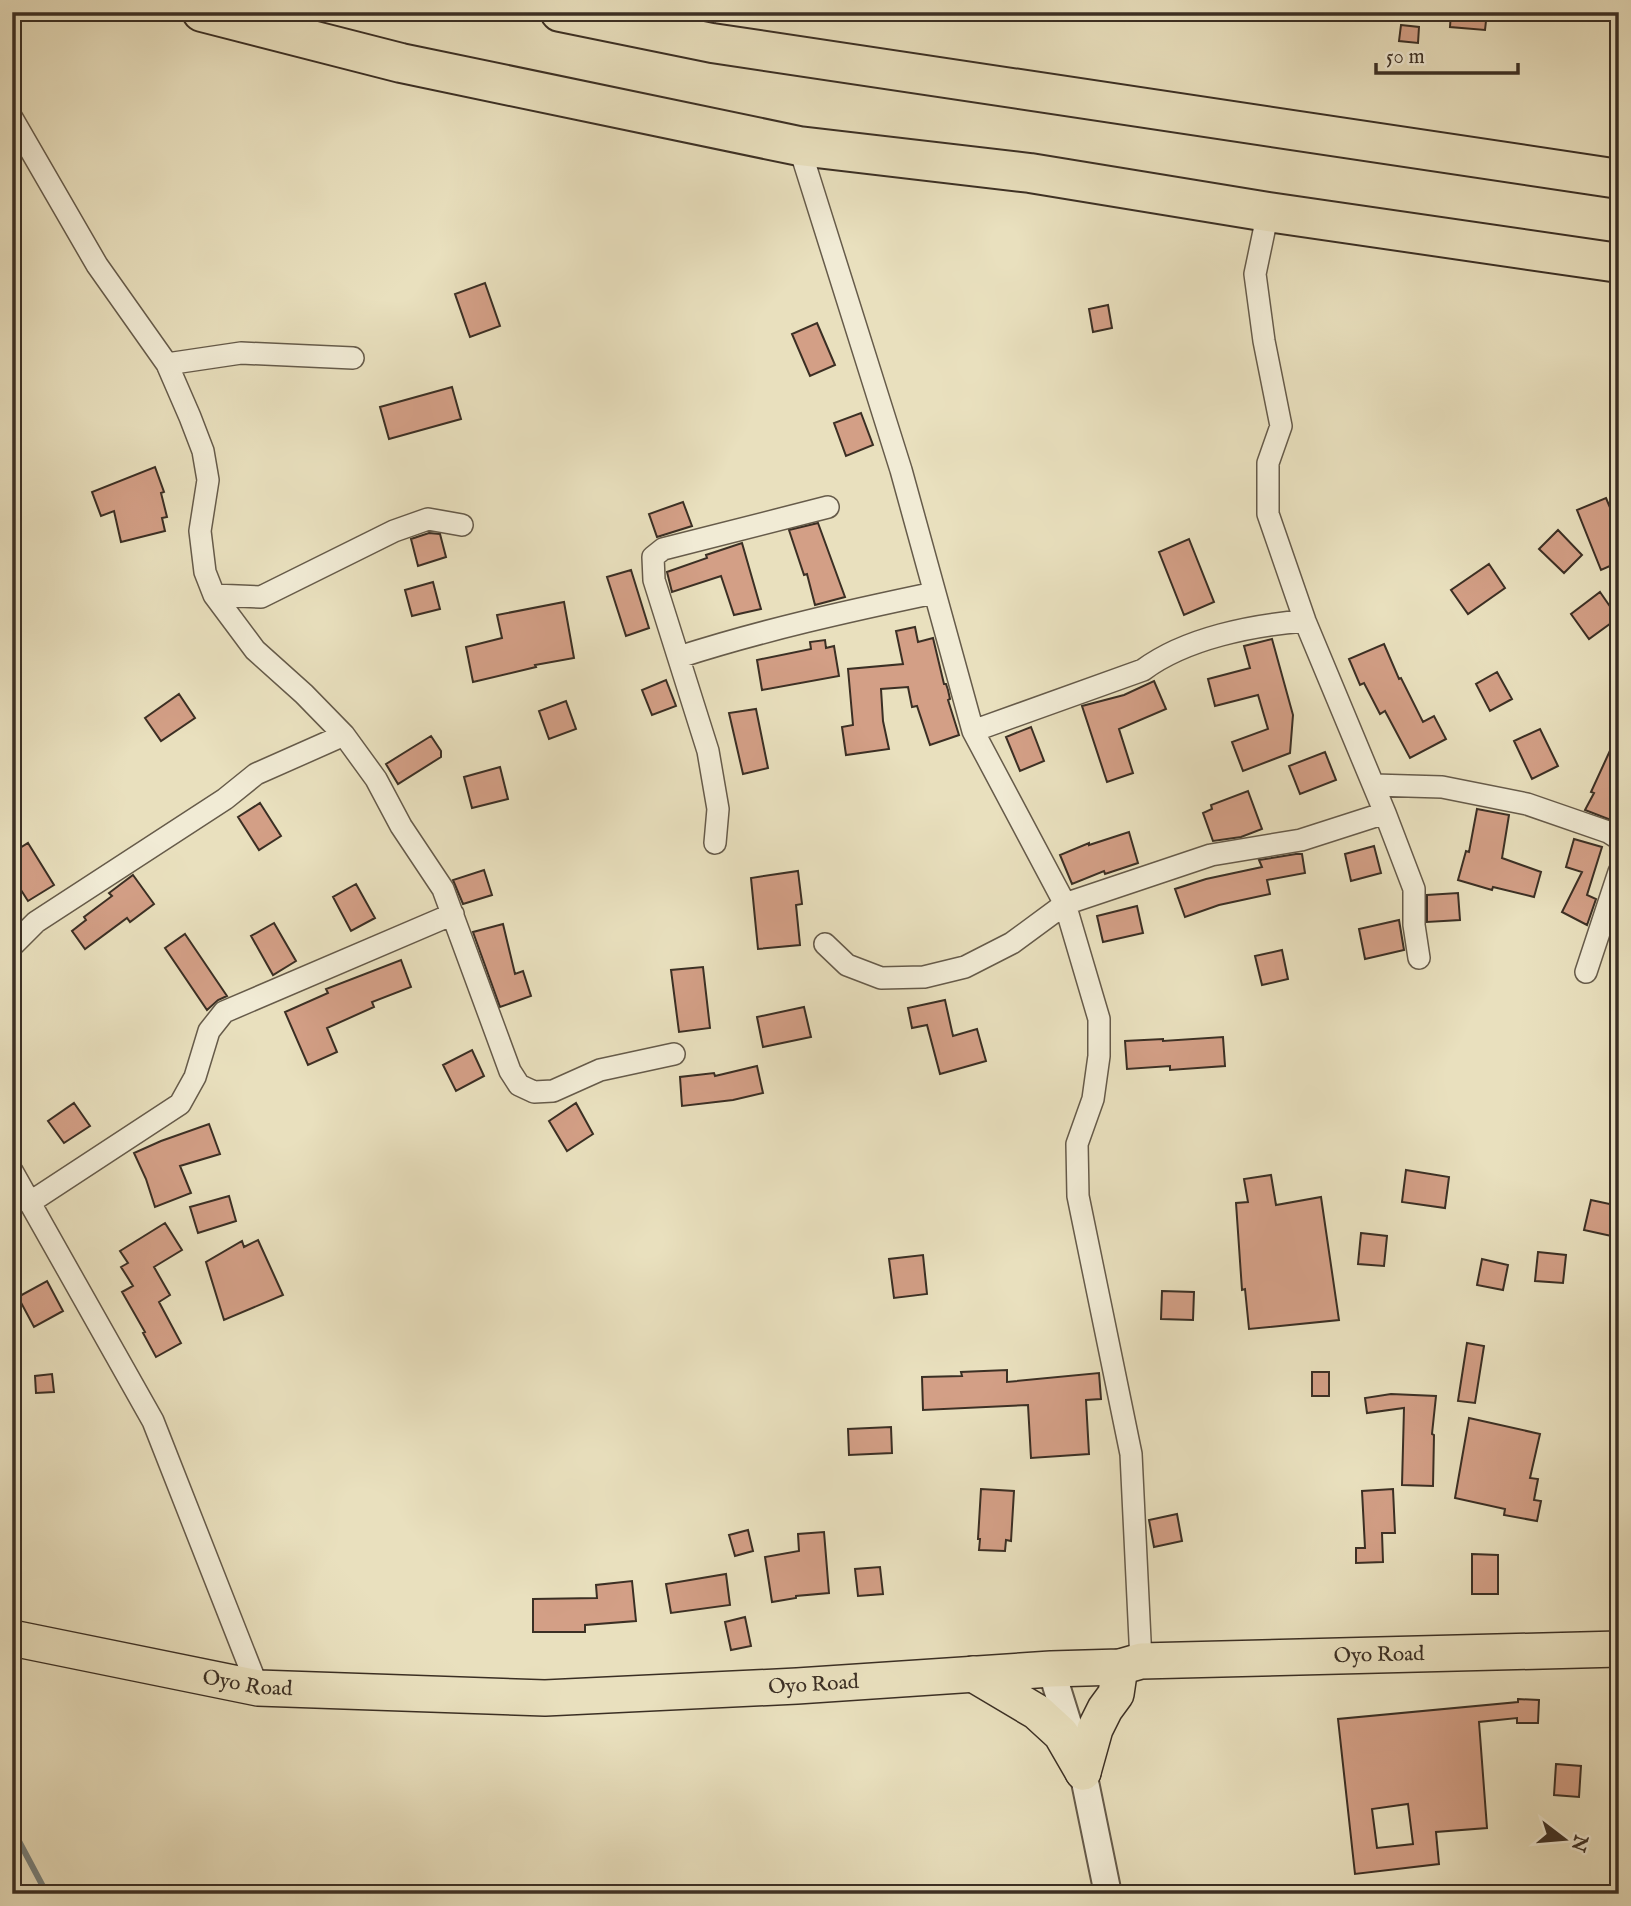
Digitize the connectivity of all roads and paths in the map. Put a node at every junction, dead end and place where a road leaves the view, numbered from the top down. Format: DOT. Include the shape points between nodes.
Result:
graph roads {
  1 [pos="202,12"];
  2 [pos="560,12"];
  3 [pos="15,132"];
  4 [pos="799,146"];
  5 [pos="1619,179"];
  6 [pos="1268,212"];
  7 [pos="1619,262"];
  8 [pos="353,358"];
  9 [pos="167,364"];
  10 [pos="828,507"];
  11 [pos="462,525"];
  12 [pos="934,593"];
  13 [pos="214,595"];
  14 [pos="1305,621"];
  15 [pos="679,657"];
  16 [pos="973,731"];
  17 [pos="344,736"];
  18 [pos="1374,785"];
  19 [pos="1385,813"];
  20 [pos="1619,839"];
  21 [pos="715,843"];
  22 [pos="1619,872"];
  23 [pos="1065,904"];
  24 [pos="453,914"];
  25 [pos="825,944"];
  26 [pos="12,946"];
  27 [pos="1419,958"];
  28 [pos="1586,972"];
  29 [pos="674,1054"];
  30 [pos="12,1171"];
  31 [pos="29,1203"];
  32 [pos="12,1638"];
  33 [pos="1619,1649"];
  34 [pos="1131,1664"];
  35 [pos="1051,1669"];
  36 [pos="972,1674"];
  37 [pos="258,1688"];
  38 [pos="1083,1772"];
  39 [pos="1108,1894"];
  1 -- 4 [label="highway" via="401,63"];
  2 -- 5 [label="highway" via="712,43"];
  3 -- 9 [label="street" via="97,265"];
  4 -- 6 [label="highway" via="1030,173"];
  4 -- 12 [label="street" via="901,470"];
  6 -- 7 [label="highway"];
  6 -- 14 [label="street" via="1255,274 1281,426 1268,463 1268,514"];
  8 -- 9 [label="street" via="241,353"];
  9 -- 13 [label="street" via="204,451 208,480 200,531 205,572"];
  10 -- 15 [label="street" via="663,548 653,556 654,580"];
  11 -- 13 [label="street" via="428,519 394,531 261,597"];
  12 -- 15 [label="street" via="817,617"];
  12 -- 16 [label="street"];
  13 -- 17 [label="street" via="255,650"];
  14 -- 16 [label="street" via="1264,624 1201,642 1162,656 1143,670"];
  14 -- 18 [label="street"];
  15 -- 21 [label="street" via="708,751 718,809"];
  16 -- 23 [label="street"];
  17 -- 24 [label="street" via="376,779 443,889"];
  17 -- 26 [label="street" via="256,774 36,922"];
  18 -- 19 [label="street"];
  18 -- 20 [label="street" via="1442,787 1527,804"];
  19 -- 23 [label="street" via="1301,840 1211,855"];
  19 -- 27 [label="street" via="1413,889"];
  22 -- 28 [label="street"];
  23 -- 25 [label="street" via="1012,943 965,967 924,977 880,978 847,965"];
  23 -- 34 [label="street" via="1099,1019 1093,1099 1077,1144 1078,1196 1131,1454"];
  24 -- 29 [label="street" via="519,1085 553,1091 600,1070"];
  24 -- 31 [label="street" via="224,1012 209,1031 195,1077 180,1104"];
  30 -- 31 [label="street"];
  31 -- 37 [label="street" via="153,1421"];
  32 -- 37 [label="highway, Oyo Road"];
  33 -- 34 [label="highway, Oyo Road"];
  34 -- 35 [label="highway, Oyo Road"];
  34 -- 38 [label="highway" via="1095,1729"];
  35 -- 36 [label="highway, Oyo Road"];
  35 -- 38 [label="street"];
  36 -- 37 [label="highway, Oyo Road" via="545,1698"];
  36 -- 38 [label="highway" via="1037,1712 1061,1734"];
  38 -- 39 [label="street"];
}
